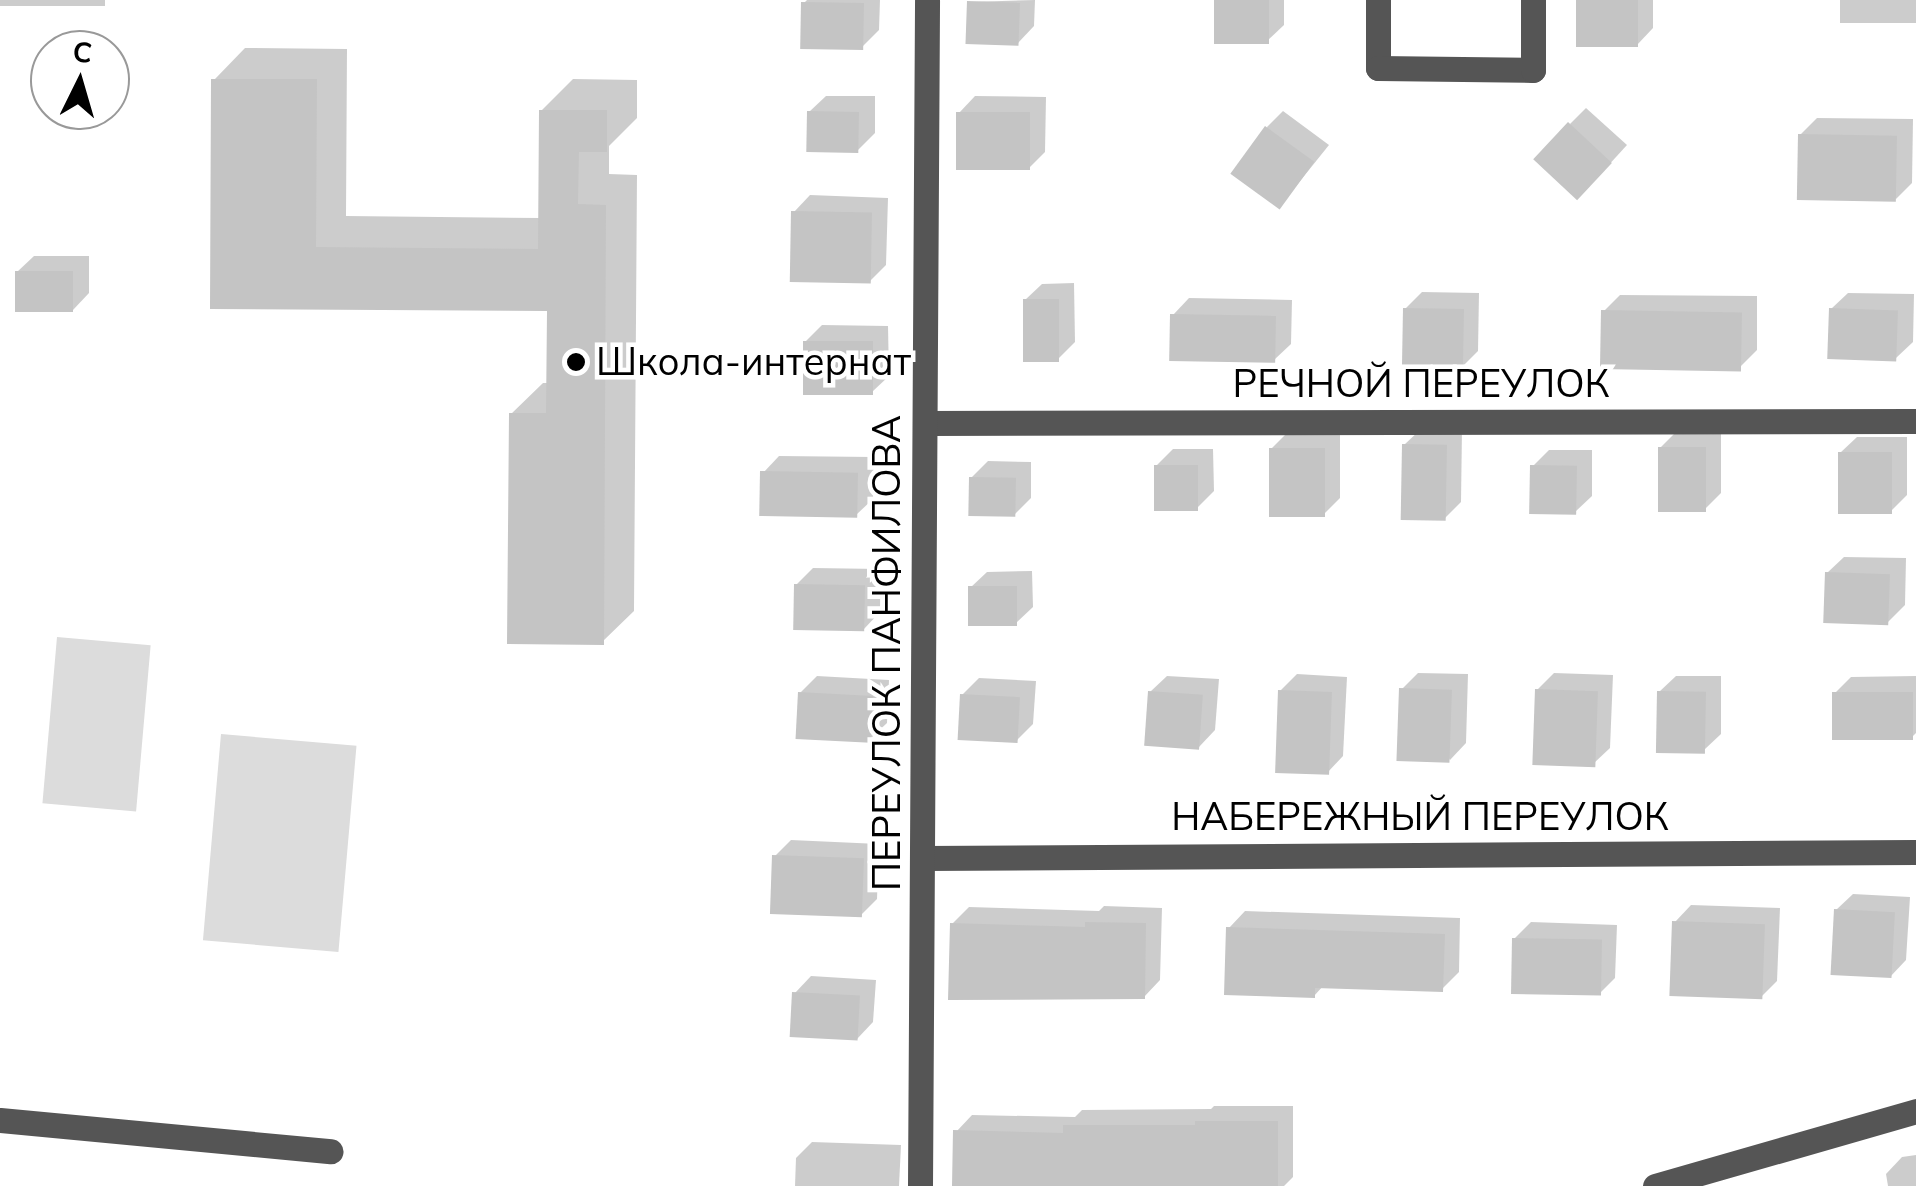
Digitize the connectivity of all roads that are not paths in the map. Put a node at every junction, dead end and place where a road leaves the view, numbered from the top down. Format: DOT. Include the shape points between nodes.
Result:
graph roads {
  1 [pos="927,0"];
  2 [pos="1378,0"];
  3 [pos="1533,0"];
  4 [pos="1916,421"];
  5 [pos="926,423"];
  6 [pos="1916,852"];
  7 [pos="924,858"];
  8 [pos="1916,1111"];
  9 [pos="0,1120"];
  10 [pos="331,1151"];
  11 [pos="920,1186"];
  12 [pos="1655,1186"];
  1 -- 5 [label="lane, ПЕРЕУЛОК ПАНФИЛОВА"];
  2 -- 3 [label="lane" via="1378,68 1532,70"];
  4 -- 5 [label="lane, РЕЧНОЙ ПЕРЕУЛОК"];
  5 -- 7 [label="lane, ПЕРЕУЛОК ПАНФИЛОВА"];
  6 -- 7 [label="lane, НАБЕРЕЖНЫЙ ПЕРЕУЛОК"];
  7 -- 11 [label="lane, ПЕРЕУЛОК ПАНФИЛОВА"];
  8 -- 12 [label="lane"];
  9 -- 10 [label="lane"];
}
